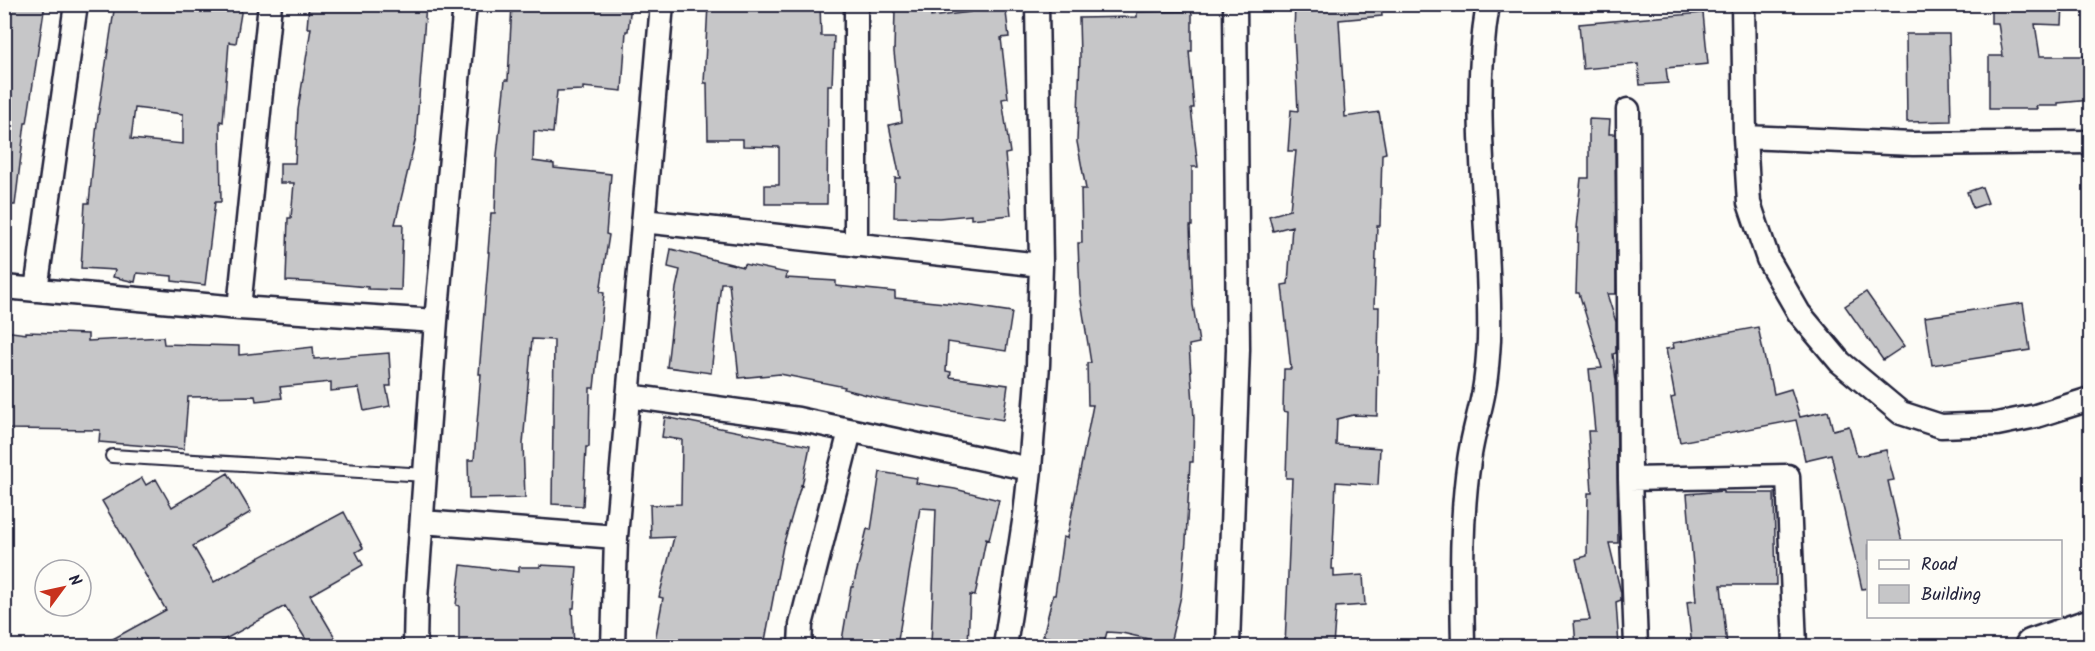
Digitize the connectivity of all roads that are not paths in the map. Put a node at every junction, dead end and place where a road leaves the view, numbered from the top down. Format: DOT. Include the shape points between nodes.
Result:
graph roads {
  1 [pos="76,4"];
  2 [pos="270,4"];
  3 [pos="465,4"];
  4 [pos="662,4"];
  5 [pos="856,4"];
  6 [pos="1037,4"];
  7 [pos="1235,4"];
  8 [pos="1488,4"];
  9 [pos="1743,4"];
  10 [pos="1628,110"];
  11 [pos="1745,137"];
  12 [pos="2091,142"];
  13 [pos="643,221"];
  14 [pos="856,244"];
  15 [pos="1041,265"];
  16 [pos="4,287"];
  17 [pos="36,290"];
  18 [pos="239,308"];
  19 [pos="436,321"];
  20 [pos="628,396"];
  21 [pos="2091,399"];
  22 [pos="850,431"];
  23 [pos="112,456"];
  24 [pos="1030,469"];
  25 [pos="426,475"];
  26 [pos="1630,479"];
  27 [pos="422,522"];
  28 [pos="616,537"];
  29 [pos="2091,626"];
  30 [pos="415,646"];
  31 [pos="612,646"];
  32 [pos="800,646"];
  33 [pos="1005,646"];
  34 [pos="1228,646"];
  35 [pos="1463,646"];
  36 [pos="1636,646"];
  37 [pos="1795,646"];
  38 [pos="2032,646"];
  1 -- 17 [label="street"];
  2 -- 18 [label="street"];
  3 -- 19 [label="street"];
  4 -- 13 [label="street"];
  5 -- 14 [label="street"];
  6 -- 15 [label="street"];
  7 -- 34 [label="street" via="1238,349"];
  8 -- 35 [label="street" via="1481,130 1489,340 1485,388 1469,460 1462,546"];
  9 -- 11 [label="street"];
  10 -- 26 [label="street"];
  11 -- 12 [label="street" via="1913,144"];
  11 -- 21 [label="street" via="1749,203 1768,259 1800,314 1840,362 1901,413 1941,426 1997,424"];
  13 -- 14 [label="street"];
  13 -- 20 [label="street"];
  14 -- 15 [label="street"];
  15 -- 24 [label="street"];
  16 -- 17 [label="street"];
  17 -- 18 [label="street"];
  18 -- 19 [label="street"];
  19 -- 25 [label="street"];
  20 -- 22 [label="street" via="798,419"];
  20 -- 28 [label="street"];
  22 -- 24 [label="street"];
  22 -- 32 [label="street" via="801,625"];
  23 -- 25 [label="lane"];
  24 -- 33 [label="street"];
  25 -- 27 [label="street"];
  26 -- 36 [label="street"];
  26 -- 37 [label="street" via="1788,476"];
  27 -- 28 [label="street"];
  27 -- 30 [label="street"];
  28 -- 31 [label="street"];
  29 -- 38 [label="street"];
}
